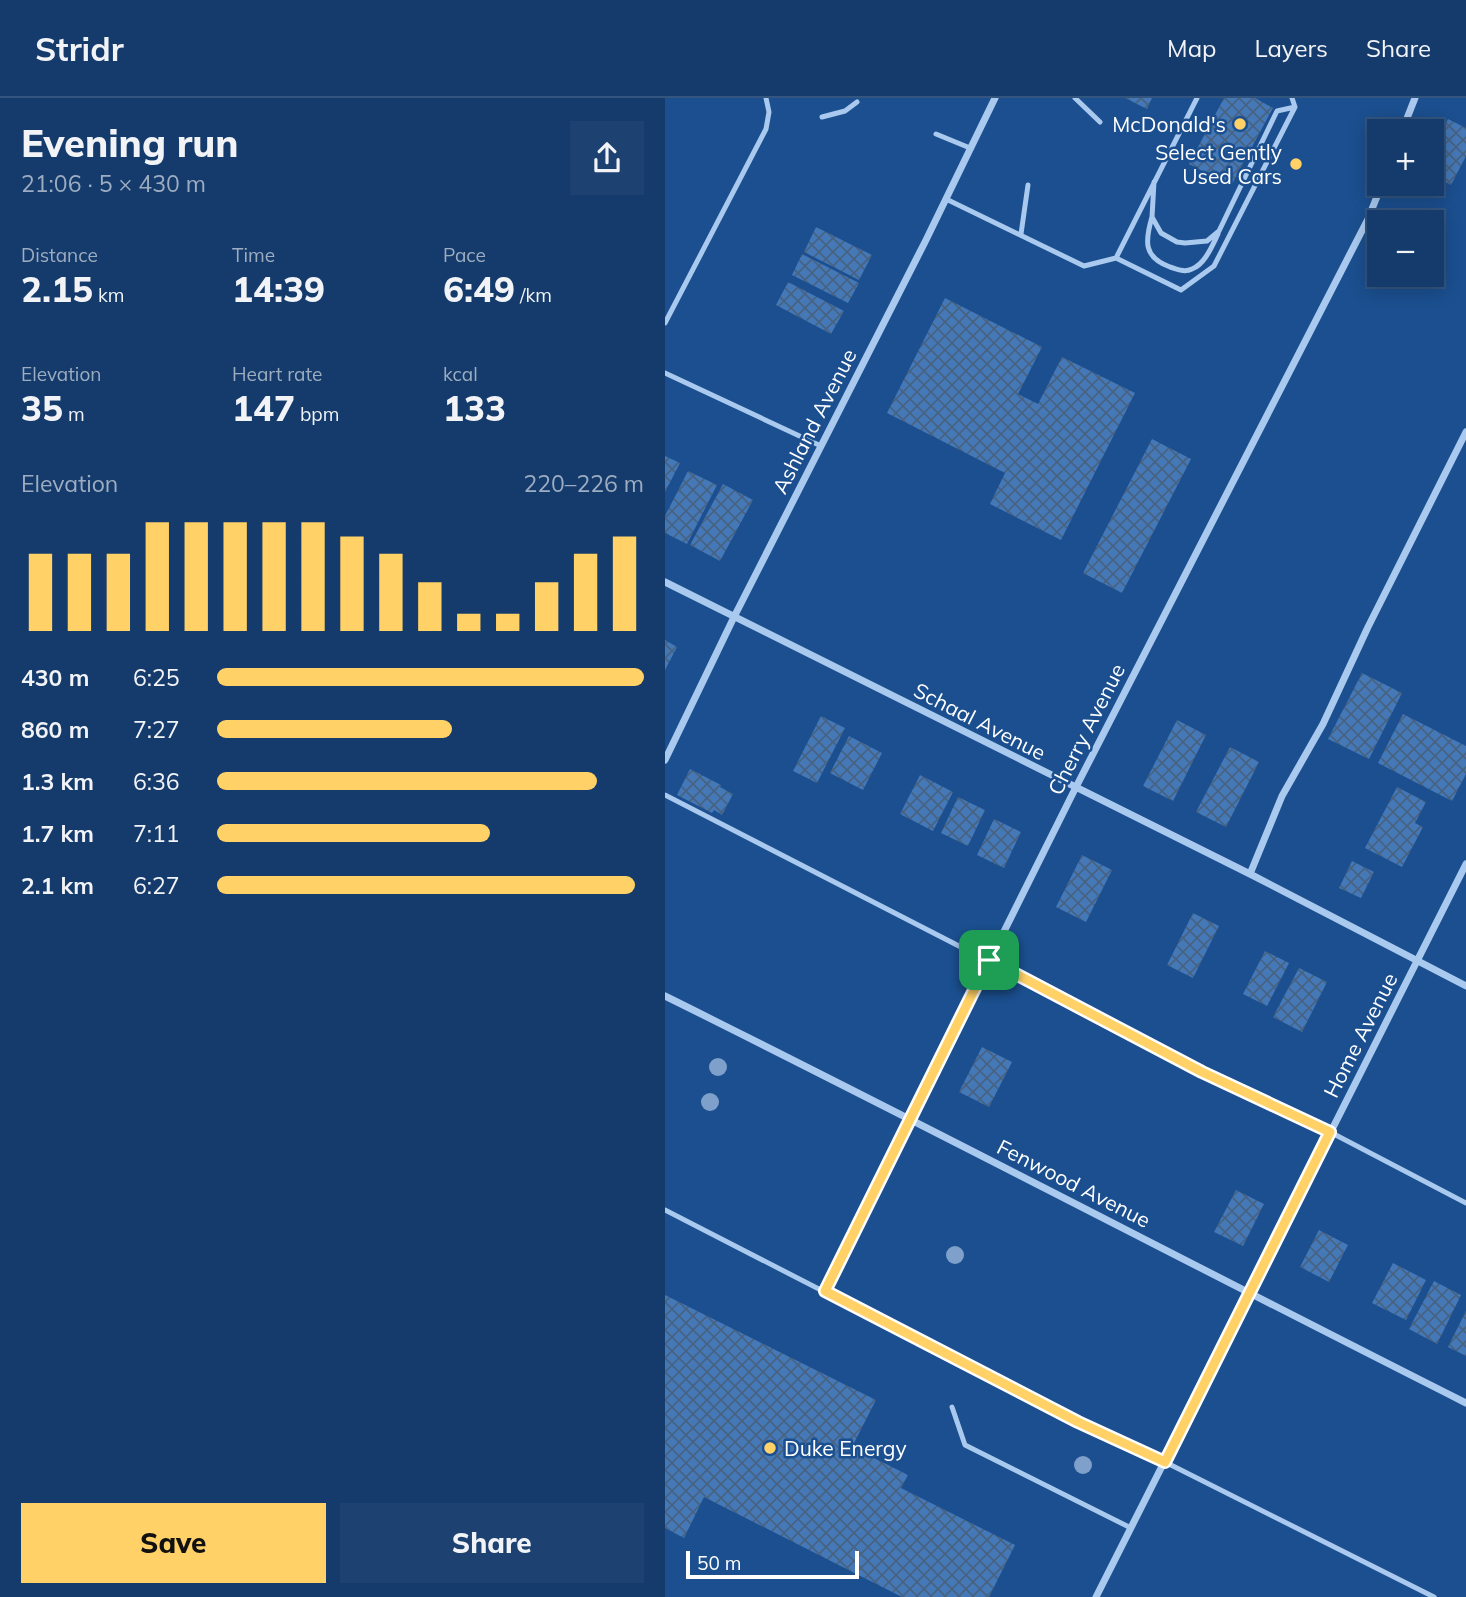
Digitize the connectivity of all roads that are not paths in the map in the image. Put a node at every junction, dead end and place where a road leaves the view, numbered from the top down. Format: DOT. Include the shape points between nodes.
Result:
graph roads {
  1 [pos="766,98"];
  2 [pos="995,98"];
  3 [pos="1075,98"];
  4 [pos="1197,98"];
  5 [pos="1292,98"];
  6 [pos="1415,98"];
  7 [pos="857,102"];
  8 [pos="1295,107"];
  9 [pos="822,117"];
  10 [pos="1407,119"];
  11 [pos="1100,122"];
  12 [pos="936,134"];
  13 [pos="970,148"];
  14 [pos="1154,181"];
  15 [pos="1028,186"];
  16 [pos="1377,196"];
  17 [pos="946,199"];
  18 [pos="1152,217"];
  19 [pos="1219,231"];
  20 [pos="1021,233"];
  21 [pos="1116,258"];
  22 [pos="665,323"];
  23 [pos="665,373"];
  24 [pos="1466,432"];
  25 [pos="821,446"];
  26 [pos="665,582"];
  27 [pos="734,617"];
  28 [pos="665,760"];
  29 [pos="1075,789"];
  30 [pos="665,795"];
  31 [pos="1466,864"];
  32 [pos="1250,874"];
  33 [pos="989,960"];
  34 [pos="1417,961"];
  35 [pos="1466,986"];
  36 [pos="665,996"];
  37 [pos="910,1118"];
  38 [pos="1330,1132"];
  39 [pos="1466,1203"];
  40 [pos="665,1210"];
  41 [pos="825,1291"];
  42 [pos="1248,1293"];
  43 [pos="1466,1403"];
  44 [pos="952,1407"];
  45 [pos="1165,1462"];
  46 [pos="1131,1528"];
  47 [pos="1096,1597"];
  48 [pos="1433,1597"];
  1 -- 22 [label="lane" via="766,129"];
  2 -- 13 [label="street, Ashland Avenue"];
  3 -- 11 [label="lane"];
  4 -- 14 [label="lane"];
  5 -- 8 [label="lane"];
  6 -- 10 [label="street"];
  7 -- 9 [label="lane" via="845,111"];
  8 -- 19 [label="lane" via="1277,111"];
  8 -- 21 [label="lane" via="1214,266 1181,290"];
  12 -- 13 [label="lane"];
  13 -- 17 [label="street, Ashland Avenue"];
  14 -- 18 [label="lane"];
  14 -- 21 [label="lane"];
  15 -- 20 [label="lane"];
  16 -- 29 [label="street, Cherry Avenue"];
  17 -- 20 [label="lane"];
  17 -- 25 [label="street, Ashland Avenue"];
  18 -- 19 [label="lane" via="1161,233 1177,242 1207,241"];
  18 -- 19 [label="lane" via="1146,237 1150,254 1182,271 1193,269 1206,256"];
  20 -- 21 [label="lane" via="1084,266"];
  23 -- 25 [label="lane"];
  24 -- 32 [label="street" via="1323,724 1282,796"];
  25 -- 27 [label="street, Ashland Avenue"];
  26 -- 27 [label="street, Schaal Avenue"];
  27 -- 28 [label="street, Ashland Avenue"];
  27 -- 29 [label="street, Schaal Avenue"];
  29 -- 32 [label="street, Schaal Avenue"];
  29 -- 33 [label="street, Cherry Avenue"];
  30 -- 33 [label="lane"];
  31 -- 34 [label="street, Home Avenue"];
  32 -- 34 [label="street, Schaal Avenue"];
  33 -- 37 [label="street, Cherry Avenue"];
  33 -- 38 [label="lane" via="1202,1072"];
  34 -- 35 [label="street, Schaal Avenue"];
  34 -- 38 [label="street, Home Avenue"];
  36 -- 37 [label="street, Fenwood Avenue"];
  37 -- 41 [label="street, Cherry Avenue"];
  37 -- 42 [label="street, Fenwood Avenue"];
  38 -- 39 [label="lane"];
  38 -- 42 [label="street, Home Avenue"];
  40 -- 41 [label="lane"];
  41 -- 45 [label="lane"];
  42 -- 43 [label="street, Fenwood Avenue"];
  42 -- 45 [label="street, Home Avenue"];
  44 -- 46 [label="lane" via="965,1445"];
  45 -- 46 [label="street, Home Avenue"];
  45 -- 48 [label="lane"];
  46 -- 47 [label="street, Home Avenue"];
}
